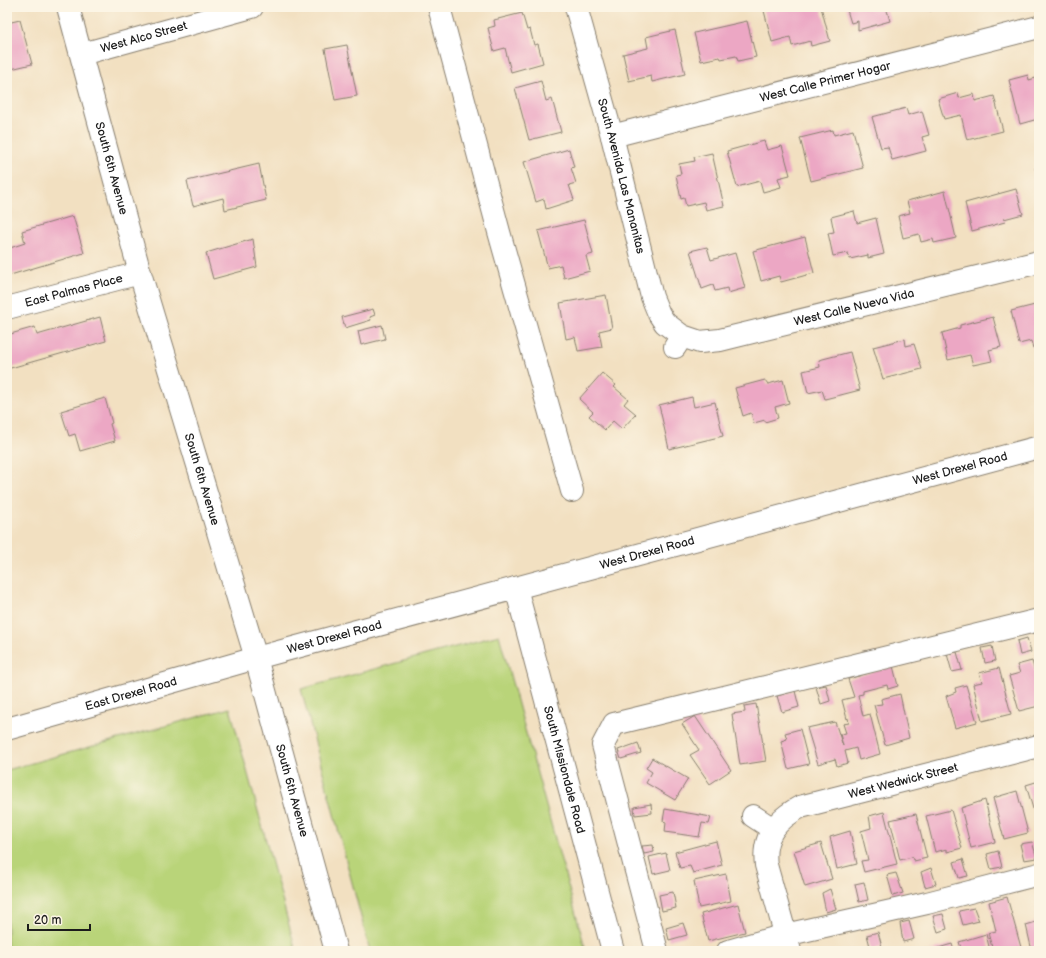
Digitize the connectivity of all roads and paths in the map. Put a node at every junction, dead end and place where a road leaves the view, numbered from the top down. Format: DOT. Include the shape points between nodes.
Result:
graph roads {
  1 [pos="68,7"];
  2 [pos="252,7"];
  3 [pos="439,7"];
  4 [pos="576,7"];
  5 [pos="1039,27"];
  6 [pos="82,54"];
  7 [pos="612,136"];
  8 [pos="1039,262"];
  9 [pos="140,273"];
  10 [pos="7,308"];
  11 [pos="679,342"];
  12 [pos="1039,447"];
  13 [pos="572,491"];
  14 [pos="516,588"];
  15 [pos="1039,620"];
  16 [pos="256,658"];
  17 [pos="7,728"];
  18 [pos="1039,746"];
  19 [pos="753,816"];
  20 [pos="773,829"];
  21 [pos="1039,874"];
  22 [pos="787,943"];
  23 [pos="336,951"];
  24 [pos="613,951"];
  25 [pos="657,951"];
  26 [pos="728,951"];
  1 -- 6 [label="street, South 6th Avenue"];
  2 -- 6 [label="street, West Alco Street"];
  3 -- 13 [label="street"];
  4 -- 7 [label="street, South Avenida Las Mananitas"];
  5 -- 7 [label="street, West Calle Primer Hogar"];
  6 -- 9 [label="street, South 6th Avenue"];
  7 -- 11 [label="street, South Avenida Las Mananitas" via="652,297 659,314"];
  8 -- 11 [label="street, West Calle Nueva Vida" via="720,340"];
  9 -- 10 [label="street, East Palmas Place"];
  9 -- 16 [label="street, South 6th Avenue"];
  12 -- 14 [label="street, West Drexel Road"];
  14 -- 16 [label="street, West Drexel Road"];
  14 -- 24 [label="street, South Missiondale Road"];
  15 -- 25 [label="street" via="614,724 603,745"];
  16 -- 17 [label="street, East Drexel Road"];
  16 -- 23 [label="street, South 6th Avenue"];
  18 -- 20 [label="street, West Wedwick Street" via="800,807 786,815"];
  19 -- 20 [label="street"];
  20 -- 22 [label="street" via="766,846 765,857"];
  21 -- 22 [label="street"];
  22 -- 26 [label="street"];
}
